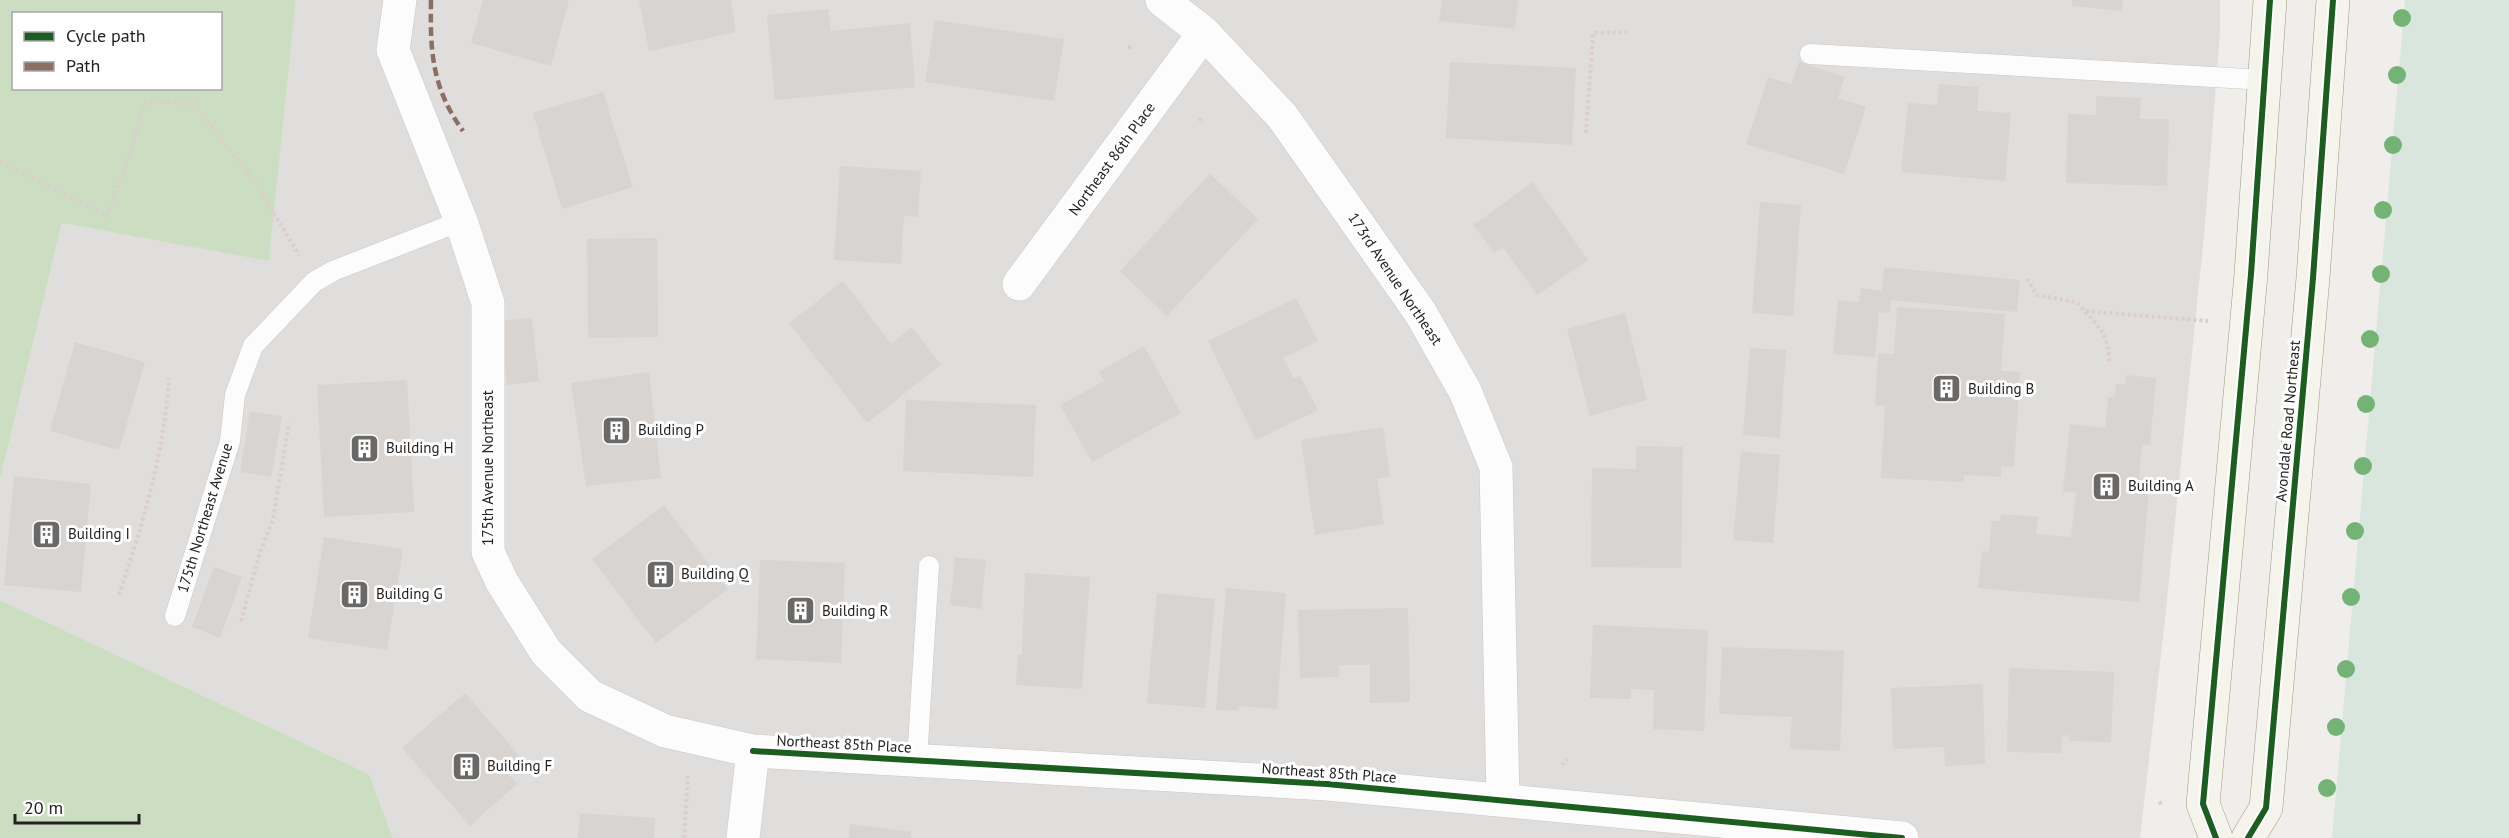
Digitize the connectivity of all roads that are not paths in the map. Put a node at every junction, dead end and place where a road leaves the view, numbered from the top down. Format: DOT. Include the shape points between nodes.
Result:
graph roads {
  1 [pos="400,0"];
  2 [pos="1162,0"];
  3 [pos="2270,0"];
  4 [pos="2333,0"];
  5 [pos="1204,33"];
  6 [pos="1810,54"];
  7 [pos="2266,80"];
  8 [pos="461,221"];
  9 [pos="1019,284"];
  10 [pos="929,566"];
  11 [pos="176,616"];
  12 [pos="753,751"];
  13 [pos="917,761"];
  14 [pos="1503,799"];
  15 [pos="743,838"];
  16 [pos="1902,838"];
  17 [pos="2216,838"];
  18 [pos="2248,838"];
  1 -- 8 [label="street, 175th Avenue Northeast" via="393,50"];
  2 -- 5 [label="street, 173rd Avenue Northeast"];
  3 -- 7 [label="main road"];
  4 -- 18 [label="main road, Avondale Road Northeast" via="2313,278 2266,808"];
  5 -- 9 [label="street, Northeast 86th Place"];
  5 -- 14 [label="street, 173rd Avenue Northeast" via="1282,116 1420,312 1465,391 1496,467"];
  6 -- 7 [label="lane"];
  7 -- 17 [label="main road" via="2204,804"];
  8 -- 11 [label="lane, 175th Northeast Avenue" via="314,282 253,346 235,395 230,441"];
  8 -- 12 [label="street, 175th Avenue Northeast" via="488,303 488,552 502,582 546,652 590,696 665,730"];
  10 -- 13 [label="lane"];
  12 -- 13 [label="street, Northeast 85th Place"];
  12 -- 15 [label="street"];
  13 -- 14 [label="street, Northeast 85th Place" via="1327,784"];
  14 -- 16 [label="street, Northeast 85th Place"];
}
